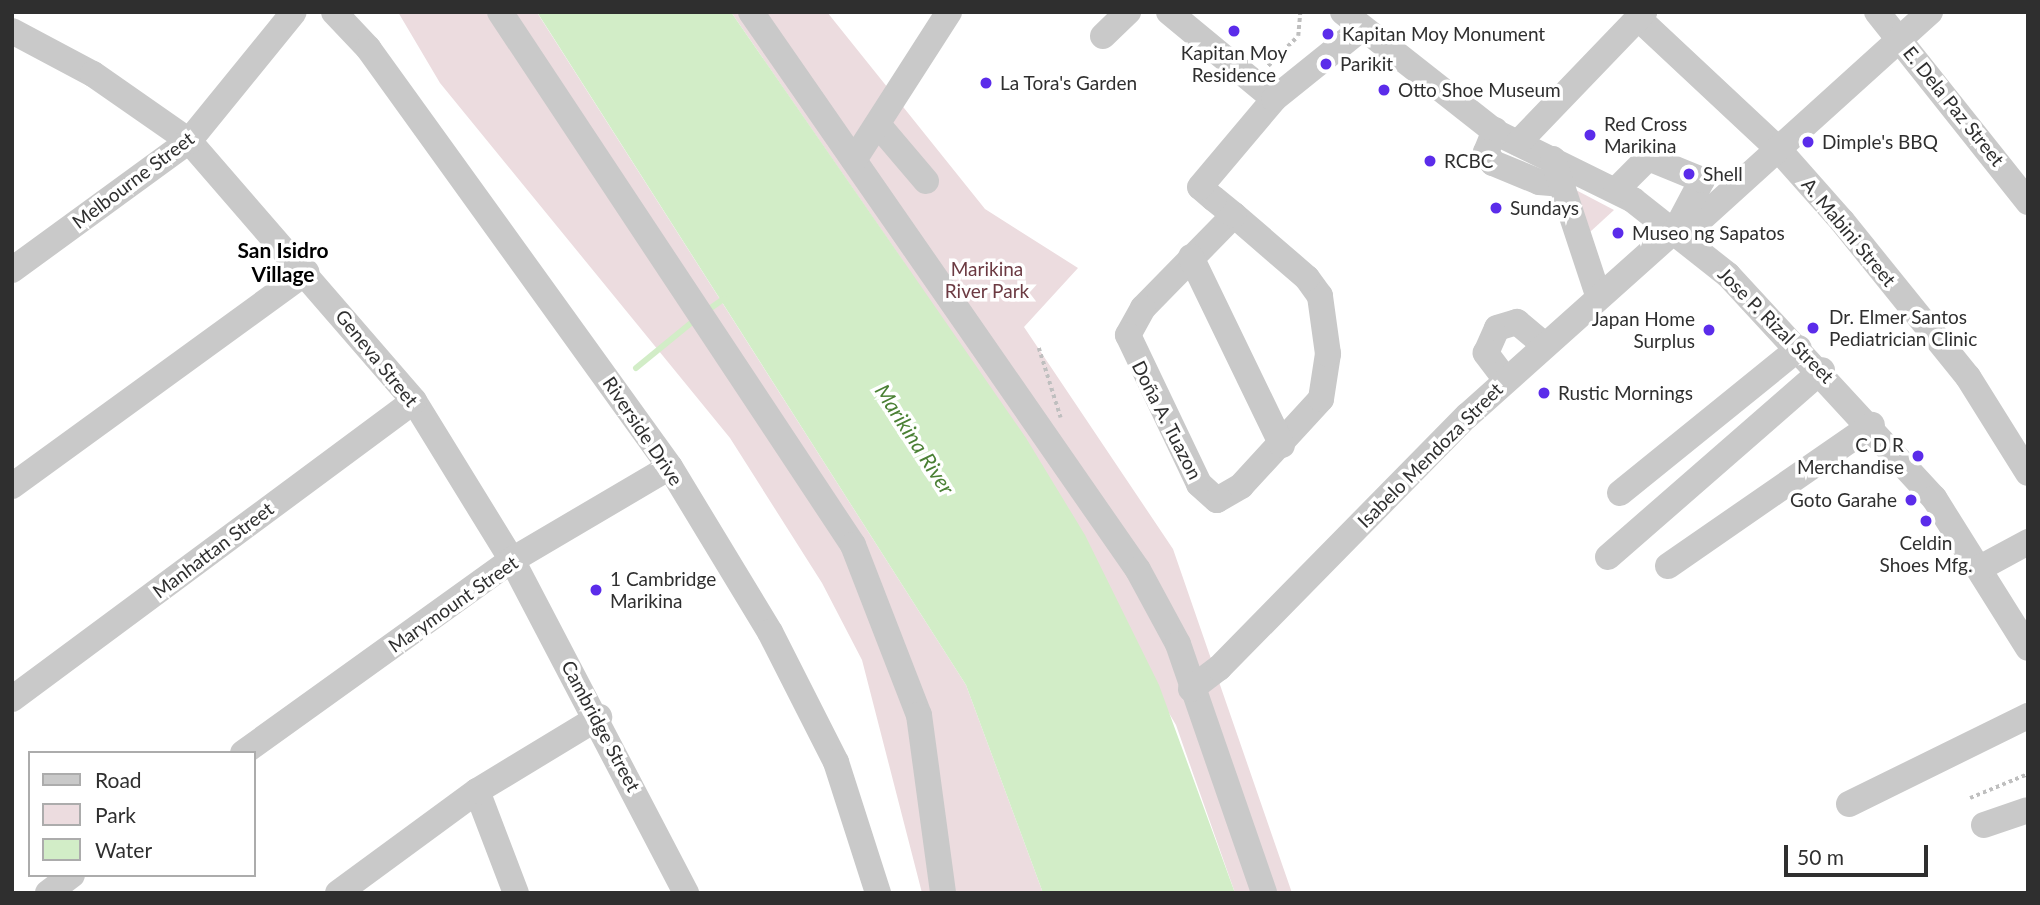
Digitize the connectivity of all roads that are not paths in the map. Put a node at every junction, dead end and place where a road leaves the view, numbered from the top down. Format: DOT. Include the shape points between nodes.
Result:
graph roads {
  1 [pos="294,12"];
  2 [pos="334,12"];
  3 [pos="500,12"];
  4 [pos="751,12"];
  5 [pos="949,12"];
  6 [pos="1128,12"];
  7 [pos="1169,12"];
  8 [pos="1877,12"];
  9 [pos="1930,12"];
  10 [pos="1641,15"];
  11 [pos="1353,20"];
  12 [pos="12,32"];
  13 [pos="1103,36"];
  14 [pos="1900,39"];
  15 [pos="1275,99"];
  16 [pos="880,127"];
  17 [pos="1495,130"];
  18 [pos="189,141"];
  19 [pos="1518,143"];
  20 [pos="1779,150"];
  21 [pos="1553,159"];
  22 [pos="854,160"];
  23 [pos="1702,180"];
  24 [pos="926,181"];
  25 [pos="1563,184"];
  26 [pos="1616,190"];
  27 [pos="1729,197"];
  28 [pos="2028,202"];
  29 [pos="1234,215"];
  30 [pos="1680,232"];
  31 [pos="1191,257"];
  32 [pos="12,270"];
  33 [pos="307,272"];
  34 [pos="1598,295"];
  35 [pos="1544,345"];
  36 [pos="1800,348"];
  37 [pos="1822,370"];
  38 [pos="1506,380"];
  39 [pos="414,401"];
  40 [pos="1872,425"];
  41 [pos="1282,445"];
  42 [pos="670,467"];
  43 [pos="2028,473"];
  44 [pos="12,486"];
  45 [pos="1620,493"];
  46 [pos="2028,542"];
  47 [pos="1608,557"];
  48 [pos="512,561"];
  49 [pos="1668,566"];
  50 [pos="1980,568"];
  51 [pos="2028,648"];
  52 [pos="1191,689"];
  53 [pos="12,699"];
  54 [pos="2028,716"];
  55 [pos="598,717"];
  56 [pos="246,751"];
  57 [pos="477,791"];
  58 [pos="1849,804"];
  59 [pos="2028,810"];
  60 [pos="1984,825"];
  61 [pos="69,877"];
  62 [pos="48,893"];
  63 [pos="338,893"];
  64 [pos="516,893"];
  65 [pos="686,893"];
  66 [pos="878,893"];
  67 [pos="943,893"];
  68 [pos="1265,893"];
  1 -- 18 [label="street, Melbourne Street"];
  2 -- 42 [label="street, Riverside Drive" via="368,48"];
  3 -- 67 [label="street" via="834,513 892,639 919,715"];
  4 -- 22 [label="street"];
  5 -- 16 [label="street"];
  6 -- 13 [label="street"];
  7 -- 15 [label="street"];
  8 -- 14 [label="street, E. Dela Paz Street"];
  9 -- 14 [label="street, Isabelo Mendoza Street"];
  10 -- 19 [label="street"];
  10 -- 20 [label="street, A. Mabini Street"];
  11 -- 15 [label="street"];
  11 -- 17 [label="street, Jose P. Rizal Street"];
  12 -- 18 [label="street, Geneva Street" via="93,74"];
  14 -- 20 [label="street, Isabelo Mendoza Street"];
  14 -- 28 [label="street, E. Dela Paz Street"];
  15 -- 29 [label="street, Doña A. Tuazon" via="1200,187"];
  16 -- 22 [label="street"];
  16 -- 24 [label="street"];
  17 -- 19 [label="street, Jose P. Rizal Street"];
  17 -- 25 [label="street" via="1487,144 1493,163 1539,182"];
  18 -- 32 [label="street, Melbourne Street"];
  18 -- 33 [label="street, Geneva Street"];
  19 -- 21 [label="street, Jose P. Rizal Street"];
  20 -- 27 [label="street, Isabelo Mendoza Street"];
  20 -- 43 [label="street, A. Mabini Street" via="1968,377"];
  21 -- 25 [label="street"];
  21 -- 26 [label="street, Jose P. Rizal Street"];
  22 -- 52 [label="street" via="1138,570 1178,644"];
  23 -- 26 [label="street" via="1648,158"];
  23 -- 27 [label="street"];
  23 -- 30 [label="street"];
  25 -- 34 [label="street"];
  26 -- 30 [label="street, Jose P. Rizal Street"];
  27 -- 30 [label="street, Isabelo Mendoza Street"];
  29 -- 31 [label="street, Doña A. Tuazon"];
  29 -- 41 [label="street, Doña A. Tuazon" via="1307,278 1324,317 1327,380 1321,399"];
  30 -- 34 [label="street, Isabelo Mendoza Street"];
  30 -- 36 [label="street, Jose P. Rizal Street"];
  31 -- 41 [label="street"];
  31 -- 41 [label="street, Doña A. Tuazon" via="1143,309 1129,344 1212,498 1231,494"];
  33 -- 39 [label="street, Geneva Street"];
  33 -- 44 [label="street"];
  34 -- 35 [label="street, Isabelo Mendoza Street"];
  35 -- 38 [label="street, Isabelo Mendoza Street"];
  35 -- 38 [label="street" via="1517,322 1497,328 1486,353"];
  36 -- 37 [label="street, Jose P. Rizal Street"];
  36 -- 45 [label="street"];
  37 -- 40 [label="street, Jose P. Rizal Street"];
  37 -- 47 [label="street"];
  38 -- 52 [label="street, Isabelo Mendoza Street" via="1219,668"];
  39 -- 48 [label="street, Geneva Street"];
  39 -- 53 [label="street, Manhattan Street"];
  40 -- 49 [label="street"];
  40 -- 50 [label="street, Jose P. Rizal Street" via="1934,498"];
  42 -- 48 [label="street, Marymount Street"];
  42 -- 66 [label="street, Riverside Drive" via="770,632 836,762"];
  46 -- 50 [label="street"];
  48 -- 55 [label="street, Cambridge Street"];
  48 -- 56 [label="street, Marymount Street"];
  50 -- 51 [label="street, Jose P. Rizal Street"];
  52 -- 68 [label="street"];
  54 -- 58 [label="street"];
  55 -- 57 [label="street"];
  55 -- 65 [label="street, Cambridge Street"];
  57 -- 63 [label="street"];
  57 -- 64 [label="street"];
  59 -- 60 [label="street"];
  61 -- 62 [label="street"];
}
